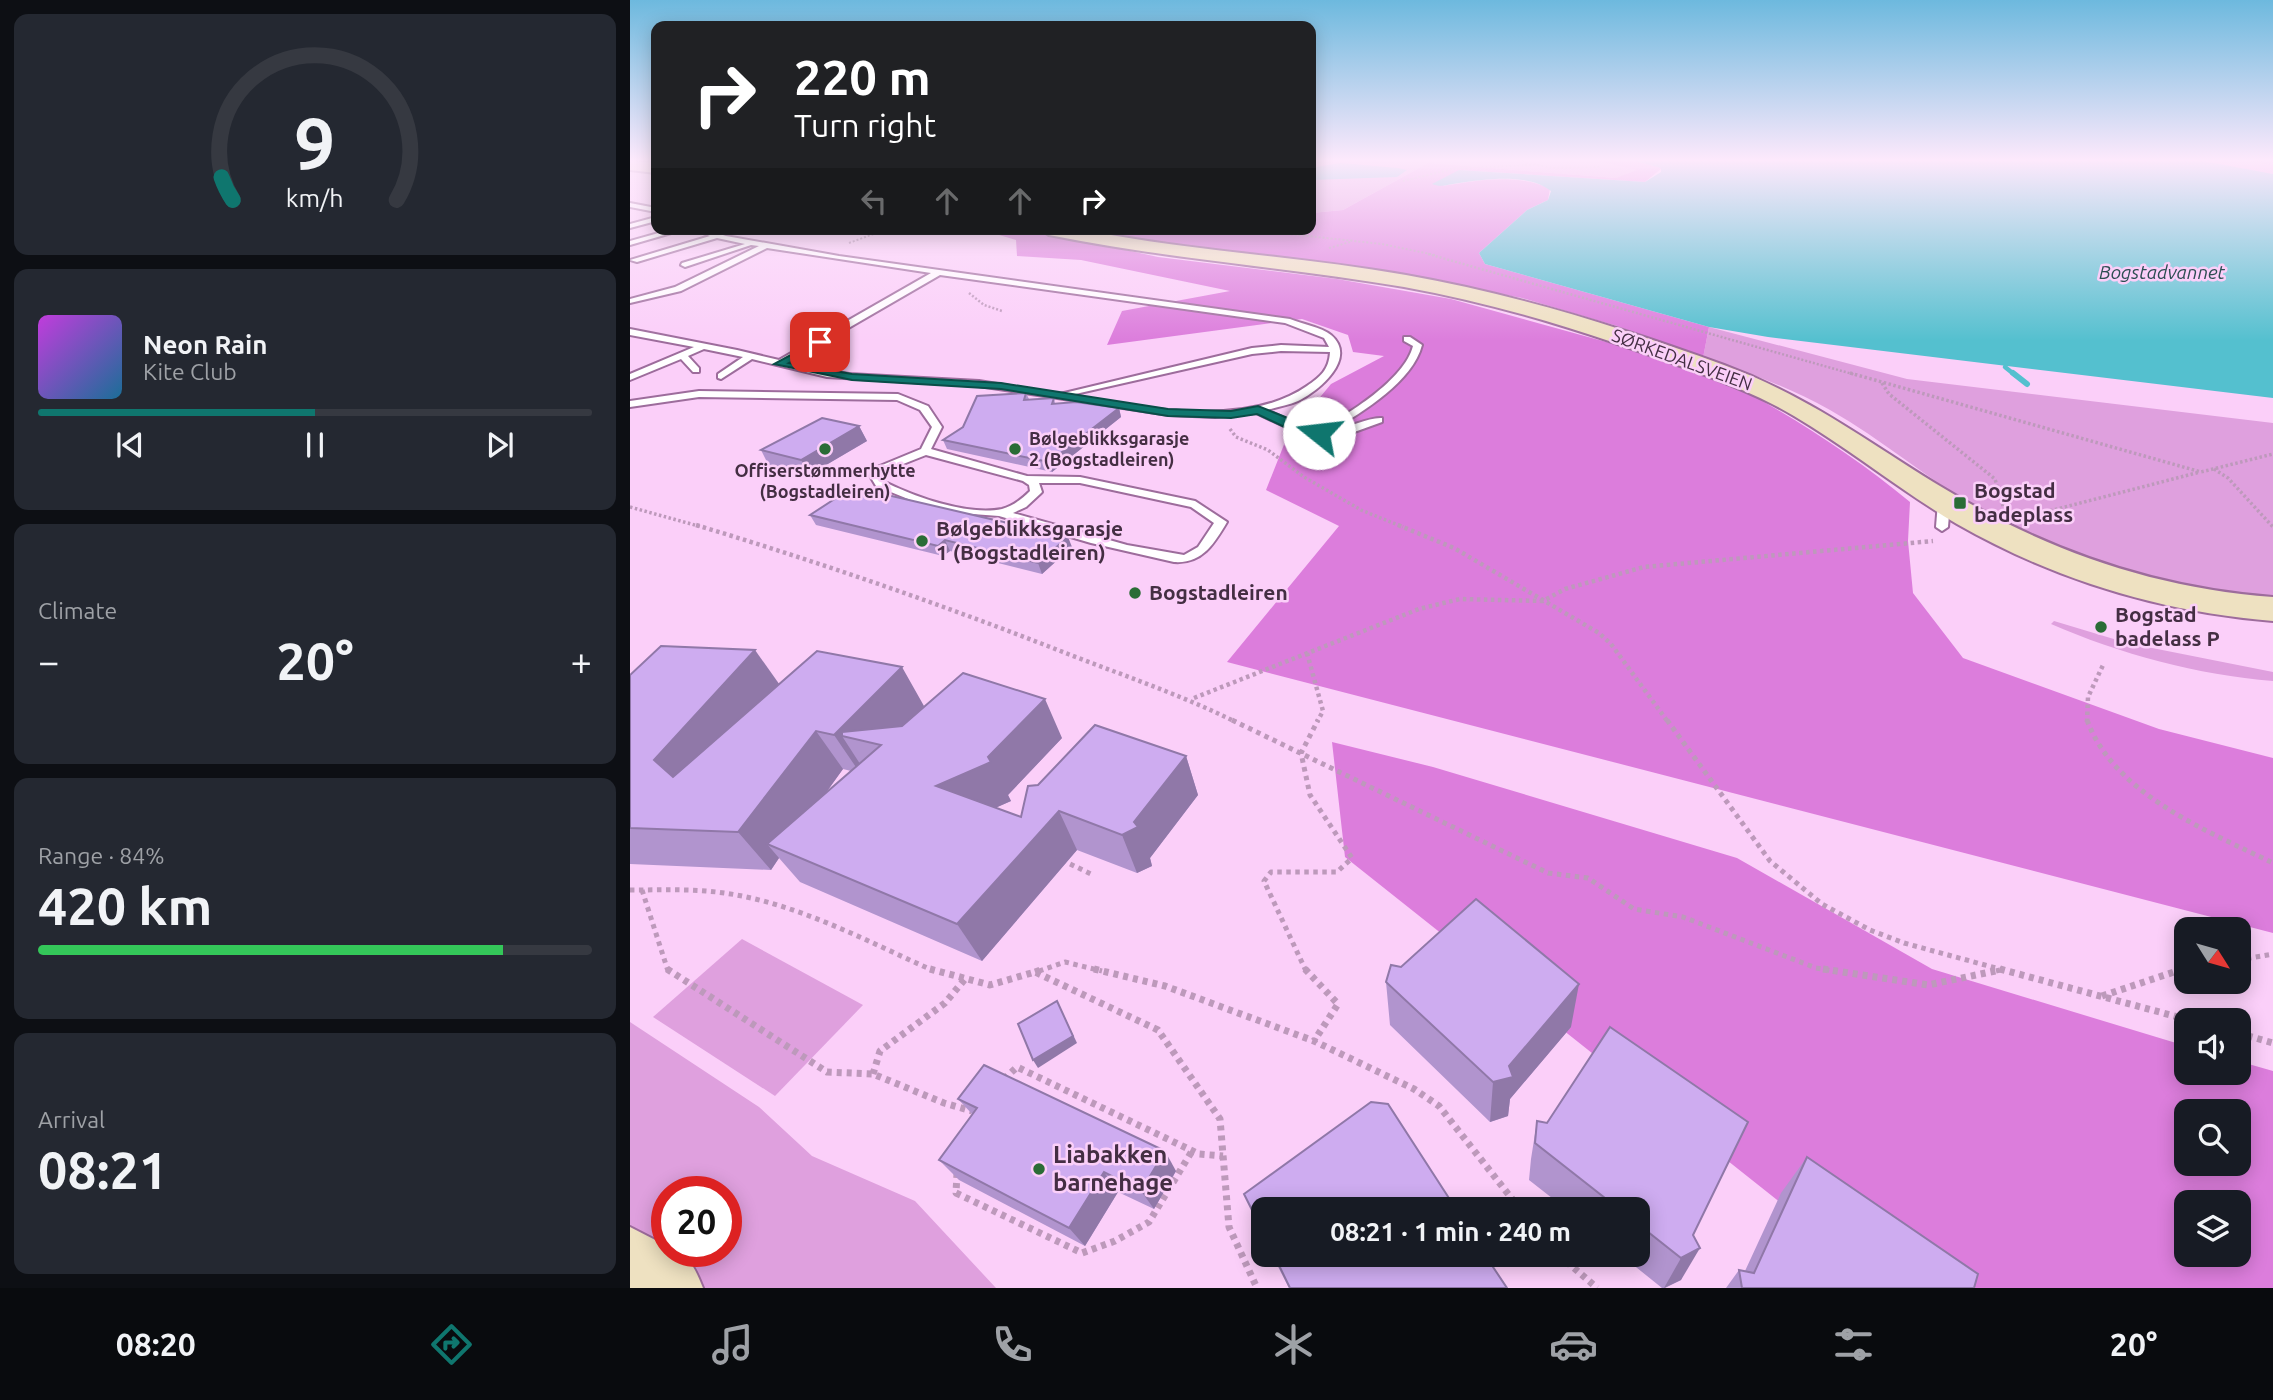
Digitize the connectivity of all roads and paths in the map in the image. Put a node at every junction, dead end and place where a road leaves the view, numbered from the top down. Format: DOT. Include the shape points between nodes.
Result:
graph roads {
  1 [pos="648,221"];
  2 [pos="630,226"];
  3 [pos="660,235"];
  4 [pos="713,235"];
  5 [pos="1081,235"];
  6 [pos="1296,235"];
  7 [pos="716,236"];
  8 [pos="630,243"];
  9 [pos="753,244"];
  10 [pos="765,246"];
  11 [pos="634,260"];
  12 [pos="685,265"];
  13 [pos="939,272"];
  14 [pos="973,276"];
  15 [pos="1587,293"];
  16 [pos="1580,298"];
  17 [pos="630,301"];
  18 [pos="1002,311"];
  19 [pos="630,332"];
  20 [pos="1407,338"];
  21 [pos="701,347"];
  22 [pos="1335,350"];
  23 [pos="683,356"];
  24 [pos="750,356"];
  25 [pos="779,364"];
  26 [pos="696,370"];
  27 [pos="721,376"];
  28 [pos="630,377"];
  29 [pos="1882,383"];
  30 [pos="1060,396"];
  31 [pos="630,404"];
  32 [pos="1258,410"];
  33 [pos="1231,414"];
  34 [pos="1378,420"];
  35 [pos="1319,433"];
  36 [pos="925,451"];
  37 [pos="2273,454"];
  38 [pos="2213,469"];
  39 [pos="2201,472"];
  40 [pos="1027,479"];
  41 [pos="630,507"];
  42 [pos="1002,513"];
  43 [pos="1972,518"];
  44 [pos="2010,519"];
  45 [pos="2273,527"];
  46 [pos="1937,541"];
  47 [pos="1543,601"];
  48 [pos="2273,608"];
  49 [pos="1307,653"];
  50 [pos="2104,663"];
  51 [pos="1193,698"];
  52 [pos="1301,753"];
  53 [pos="1058,859"];
  54 [pos="2273,863"];
  55 [pos="1093,875"];
  56 [pos="630,890"];
  57 [pos="642,890"];
  58 [pos="2273,954"];
  59 [pos="2251,958"];
  60 [pos="2000,970"];
  61 [pos="1035,972"];
  62 [pos="2174,972"];
  63 [pos="965,979"];
  64 [pos="2101,996"];
  65 [pos="2174,1016"];
  66 [pos="2251,1037"];
  67 [pos="1314,1041"];
  68 [pos="2273,1043"];
  69 [pos="873,1074"];
  70 [pos="999,1084"];
  71 [pos="971,1121"];
  72 [pos="1192,1152"];
  73 [pos="1223,1156"];
  74 [pos="957,1166"];
  75 [pos="1511,1197"];
  76 [pos="630,1261"];
  77 [pos="1573,1267"];
  78 [pos="668,1288"];
  79 [pos="1257,1288"];
  80 [pos="1597,1288"];
  1 -- 2 [label="lane"];
  3 -- 8 [label="lane"];
  4 -- 7 [label="lane"];
  5 -- 43 [label="street, SØRKEDALSVEIEN" via="1160,250 1413,283 1567,320 1704,366 1774,396 1825,424 1943,515"];
  6 -- 16 [label="path" via="1401,247"];
  7 -- 9 [label="lane"];
  7 -- 11 [label="lane"];
  9 -- 10 [label="lane"];
  9 -- 12 [label="lane"];
  10 -- 13 [label="lane"];
  10 -- 17 [label="lane" via="687,285"];
  13 -- 14 [label="lane"];
  13 -- 25 [label="lane"];
  14 -- 18 [label="path" via="968,284 973,298"];
  14 -- 22 [label="lane" via="1287,321 1324,334"];
  15 -- 16 [label="path"];
  16 -- 29 [label="path"];
  19 -- 21 [label="lane"];
  20 -- 35 [label="lane" via="1418,345 1408,368"];
  21 -- 23 [label="lane"];
  21 -- 24 [label="lane"];
  22 -- 30 [label="lane" via="1252,351"];
  22 -- 32 [label="lane" via="1331,369 1315,386"];
  23 -- 26 [label="lane"];
  23 -- 28 [label="lane"];
  24 -- 25 [label="lane"];
  24 -- 27 [label="lane"];
  25 -- 30 [label="lane" via="852,377 1001,386"];
  29 -- 39 [label="path"];
  29 -- 44 [label="path" via="1889,394 1995,479"];
  30 -- 33 [label="lane" via="1168,412"];
  31 -- 36 [label="lane" via="699,394 889,395 918,405 935,421 936,434"];
  32 -- 33 [label="lane"];
  32 -- 35 [label="lane" via="1297,429"];
  33 -- 47 [label="path" via="1230,430 1236,437 1268,450 1361,510 1418,531 1489,566"];
  34 -- 35 [label="lane" via="1348,433"];
  36 -- 40 [label="lane"];
  36 -- 42 [label="lane" via="883,467 876,476 880,484 969,511"];
  37 -- 38 [label="path"];
  38 -- 39 [label="path"];
  38 -- 45 [label="path" via="2228,478"];
  39 -- 44 [label="path"];
  40 -- 42 [label="lane" via="1036,492 1017,508"];
  40 -- 42 [label="lane" via="1080,480 1195,504 1221,522 1205,549 1175,560"];
  41 -- 51 [label="path" via="714,529 964,613"];
  43 -- 44 [label="path"];
  43 -- 48 [label="street, SØRKEDALSVEIEN" via="2043,553 2126,584 2197,601"];
  46 -- 47 [label="path" via="1644,567 1565,589"];
  47 -- 49 [label="path" via="1460,599 1419,609"];
  47 -- 60 [label="path" via="1611,644 1751,837 1801,889 1870,930"];
  49 -- 51 [label="path"];
  49 -- 52 [label="path" via="1322,711"];
  50 -- 54 [label="path" via="2092,683 2086,717 2096,747 2178,814"];
  51 -- 52 [label="path"];
  52 -- 60 [label="path" via="1548,873 1588,878 1634,909 1683,917 1816,968 1928,985"];
  52 -- 67 [label="path" via="1310,796 1352,858 1337,872 1271,872 1264,881 1307,974 1338,1004"];
  53 -- 55 [label="path"];
  56 -- 57 [label="path"];
  57 -- 63 [label="path" via="707,891 758,900 810,916 944,975"];
  57 -- 69 [label="path" via="667,970 827,1072 844,1069"];
  58 -- 59 [label="path"];
  60 -- 64 [label="path"];
  61 -- 63 [label="path" via="990,985"];
  61 -- 67 [label="path" via="1065,962 1165,986"];
  61 -- 73 [label="path" via="1158,1030 1220,1119"];
  62 -- 64 [label="path"];
  63 -- 69 [label="path" via="945,1003 880,1051"];
  64 -- 65 [label="path"];
  66 -- 68 [label="path"];
  67 -- 75 [label="path" via="1414,1089 1439,1106"];
  69 -- 71 [label="path" via="940,1102 978,1112"];
  70 -- 72 [label="path" via="1017,1067"];
  72 -- 73 [label="path"];
  72 -- 74 [label="path" via="1149,1222 1082,1253 956,1193"];
  73 -- 79 [label="path" via="1229,1227"];
  76 -- 78 [label="street"];
  77 -- 80 [label="path"];
}
